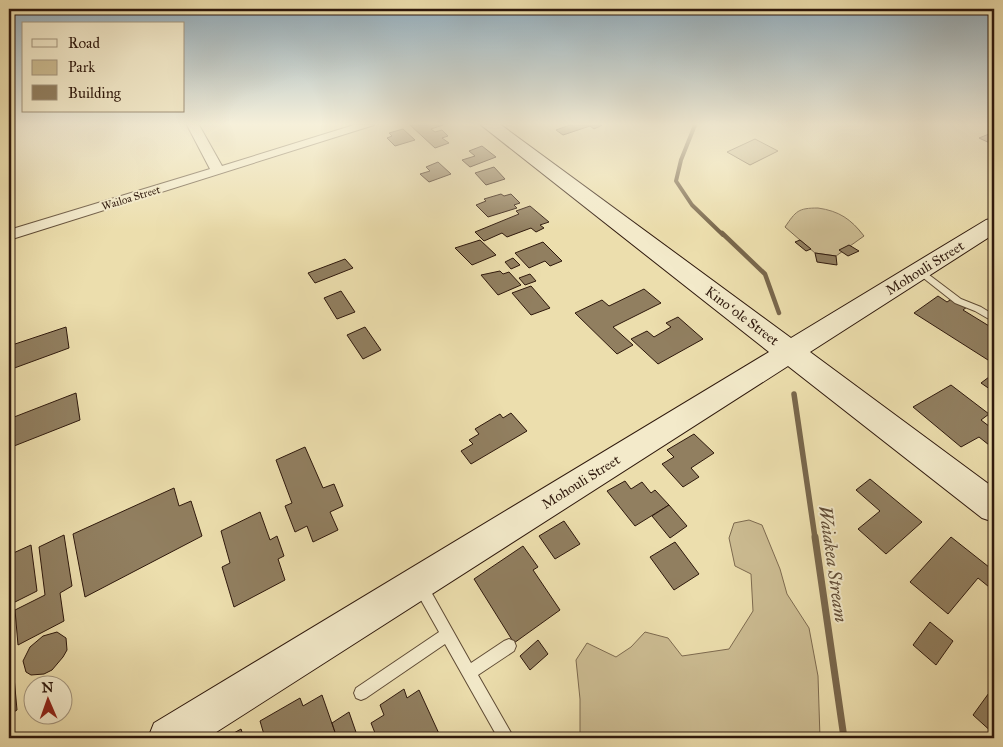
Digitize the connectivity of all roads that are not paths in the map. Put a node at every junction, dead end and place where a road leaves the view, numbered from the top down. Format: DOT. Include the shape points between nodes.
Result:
graph roads {
  1 [pos="212,160"];
  2 [pos="255,160"];
  3 [pos="534,160"];
  4 [pos="218,171"];
  5 [pos="994,225"];
  6 [pos="9,235"];
  7 [pos="920,271"];
  8 [pos="994,319"];
  9 [pos="790,352"];
  10 [pos="994,507"];
  11 [pos="418,583"];
  12 [pos="447,635"];
  13 [pos="509,646"];
  14 [pos="469,673"];
  15 [pos="361,693"];
  16 [pos="169,738"];
  17 [pos="506,738"];
  1 -- 4 [label="street"];
  2 -- 4 [label="street, Wailoa Street"];
  3 -- 9 [label="street, Kinoʻole Street"];
  4 -- 6 [label="street, Wailoa Street"];
  5 -- 7 [label="street, Mohouli Street"];
  7 -- 8 [label="lane" via="958,301"];
  7 -- 9 [label="street, Mohouli Street"];
  9 -- 10 [label="street, Kinoʻole Street"];
  9 -- 11 [label="street, Mohouli Street"];
  11 -- 12 [label="lane"];
  11 -- 16 [label="street, Mohouli Street"];
  12 -- 14 [label="lane"];
  12 -- 15 [label="lane"];
  13 -- 14 [label="lane"];
  14 -- 17 [label="lane"];
}
